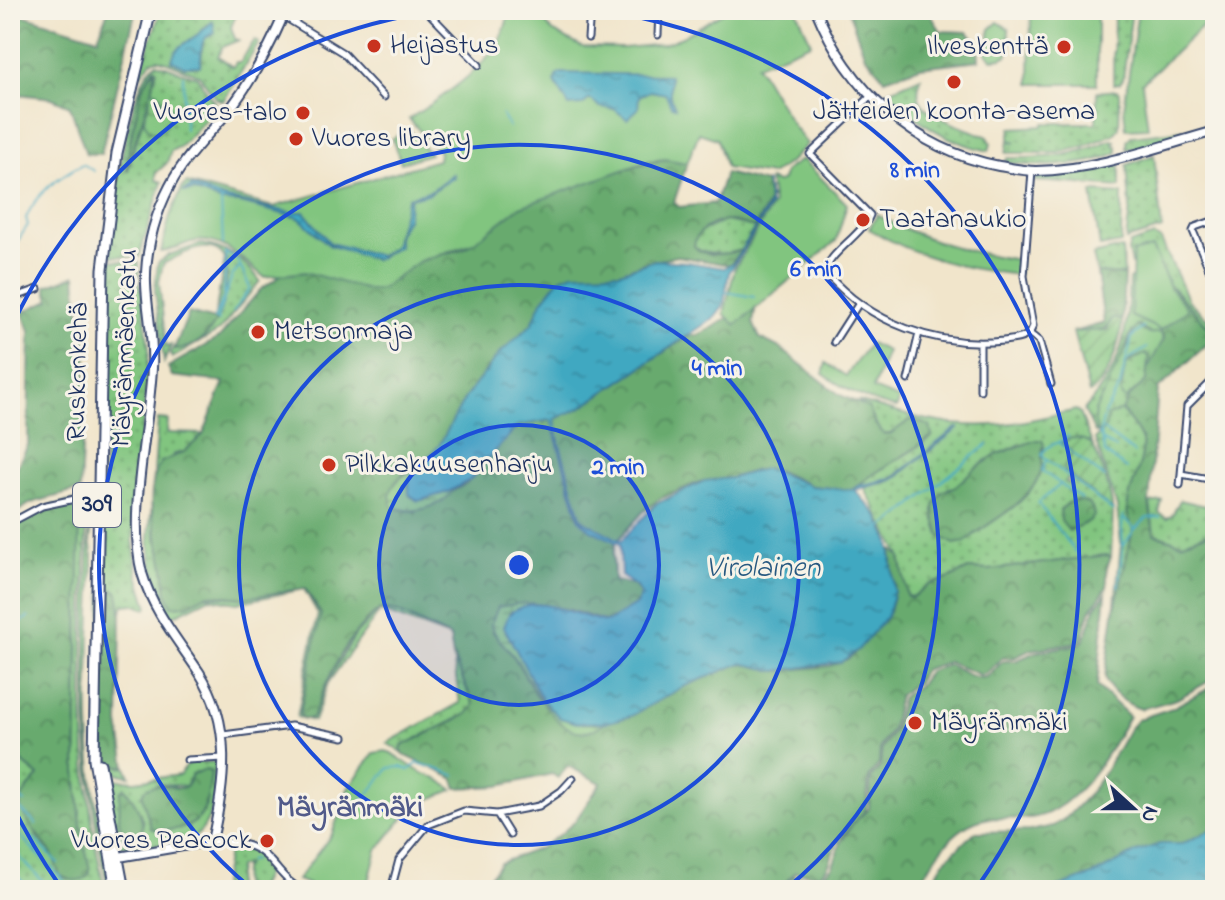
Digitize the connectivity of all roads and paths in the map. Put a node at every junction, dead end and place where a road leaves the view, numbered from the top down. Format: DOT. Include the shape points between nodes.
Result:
graph roads {
  1 [pos="151,10"];
  2 [pos="426,10"];
  3 [pos="590,10"];
  4 [pos="659,10"];
  5 [pos="816,10"];
  6 [pos="285,13"];
  7 [pos="658,35"];
  8 [pos="588,38"];
  9 [pos="479,65"];
  10 [pos="384,97"];
  11 [pos="870,97"];
  12 [pos="1215,131"];
  13 [pos="1032,171"];
  14 [pos="1215,220"];
  15 [pos="1215,283"];
  16 [pos="38,289"];
  17 [pos="10,299"];
  18 [pos="859,303"];
  19 [pos="919,333"];
  20 [pos="1030,334"];
  21 [pos="834,342"];
  22 [pos="980,344"];
  23 [pos="1215,378"];
  24 [pos="908,380"];
  25 [pos="1051,384"];
  26 [pos="980,390"];
  27 [pos="1181,474"];
  28 [pos="1215,480"];
  29 [pos="1180,485"];
  30 [pos="98,494"];
  31 [pos="10,523"];
  32 [pos="222,736"];
  33 [pos="344,737"];
  34 [pos="225,757"];
  35 [pos="187,760"];
  36 [pos="573,778"];
  37 [pos="497,814"];
  38 [pos="510,835"];
  39 [pos="212,841"];
  40 [pos="112,858"];
  41 [pos="116,890"];
  42 [pos="124,890"];
  43 [pos="303,890"];
  44 [pos="391,890"];
  1 -- 30 [label="main road, Ruskonkehä / 309" via="117,153 105,246"];
  2 -- 9 [label="street"];
  3 -- 8 [label="street"];
  4 -- 7 [label="street"];
  5 -- 11 [label="street" via="844,64"];
  6 -- 10 [label="street" via="343,53"];
  6 -- 32 [label="street, Mäyränmäenkatu" via="239,96 177,173 156,220 146,281 152,366 137,522 139,555 156,608 207,686"];
  11 -- 13 [label="street" via="907,128 949,152"];
  11 -- 18 [label="street" via="810,154 869,213 856,237 825,267"];
  12 -- 13 [label="street" via="1111,160"];
  13 -- 20 [label="street" via="1024,276"];
  14 -- 15 [label="street" via="1195,227 1194,234"];
  16 -- 17 [label="street"];
  18 -- 19 [label="street"];
  18 -- 21 [label="street"];
  19 -- 22 [label="street"];
  19 -- 24 [label="street"];
  20 -- 22 [label="street"];
  20 -- 25 [label="street" via="1039,341"];
  22 -- 26 [label="street"];
  23 -- 27 [label="street" via="1187,406"];
  27 -- 28 [label="street"];
  27 -- 29 [label="street"];
  30 -- 31 [label="street" via="50,503"];
  30 -- 40 [label="main road, Ruskonkehä / 309" via="95,741"];
  32 -- 33 [label="street" via="291,726"];
  32 -- 34 [label="street, Mäyränmäenkatu"];
  34 -- 35 [label="street"];
  34 -- 39 [label="street, Mäyränmäenkatu"];
  36 -- 37 [label="street" via="539,806"];
  37 -- 38 [label="street"];
  37 -- 44 [label="street" via="464,811 428,825 399,860"];
  39 -- 40 [label="street"];
  39 -- 43 [label="street" via="256,848"];
  40 -- 41 [label="main road, Ruskonkehä / 309"];
  40 -- 42 [label="main road, Ruskonkehä / 309"];
}
